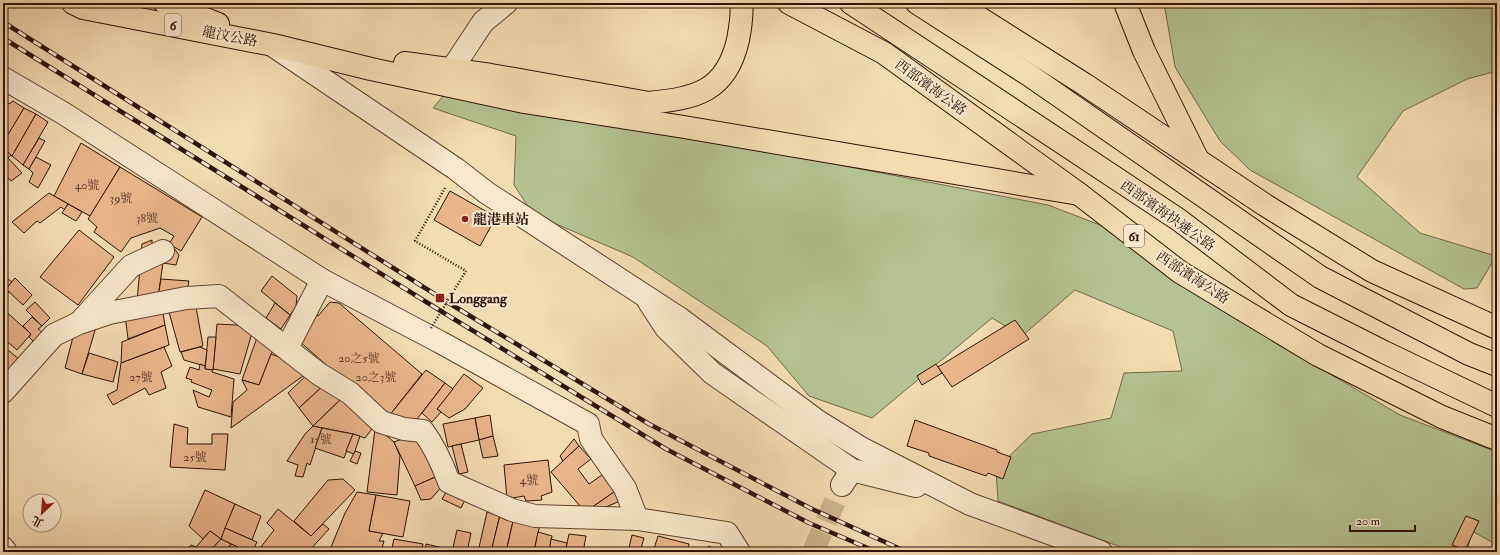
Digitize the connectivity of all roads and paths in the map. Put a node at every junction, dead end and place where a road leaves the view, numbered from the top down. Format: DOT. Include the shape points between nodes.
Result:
graph roads {
  1 [pos="73,3"];
  2 [pos="165,3"];
  3 [pos="506,3"];
  4 [pos="741,3"];
  5 [pos="789,3"];
  6 [pos="851,3"];
  7 [pos="917,3"];
  8 [pos="956,3"];
  9 [pos="1125,3"];
  10 [pos="273,45"];
  11 [pos="452,69"];
  12 [pos="4,79"];
  13 [pos="1197,160"];
  14 [pos="456,169"];
  15 [pos="1079,194"];
  16 [pos="163,250"];
  17 [pos="322,280"];
  18 [pos="644,295"];
  19 [pos="79,323"];
  20 [pos="431,328"];
  21 [pos="1497,328"];
  22 [pos="287,348"];
  23 [pos="1497,365"];
  24 [pos="3,392"];
  25 [pos="1497,406"];
  26 [pos="1497,439"];
  27 [pos="970,504"];
  28 [pos="637,519"];
  29 [pos="3,548"];
  30 [pos="6,552"];
  31 [pos="739,552"];
  32 [pos="1101,552"];
  1 -- 10 [label="main road, 龍汶公路 / 6" via="83,8"];
  2 -- 10 [label="main road, 龍汶公路 / 6"];
  3 -- 11 [label="street" via="483,22"];
  4 -- 11 [label="main road" via="740,29 734,55 722,77 702,92 672,100 649,103"];
  5 -- 15 [label="main road, 西部濱海公路 / 61" via="884,53"];
  6 -- 25 [label="main road, 西部濱海快速公路" via="1180,220 1291,306"];
  7 -- 23 [label="main road" via="1029,75 1320,277 1469,354"];
  8 -- 13 [label="main road"];
  9 -- 13 [label="main road" via="1144,51"];
  10 -- 11 [label="main road"];
  10 -- 14 [label="street"];
  10 -- 15 [label="main road" via="524,102"];
  12 -- 17 [label="street" via="63,113"];
  13 -- 21 [label="main road" via="1372,271"];
  14 -- 18 [label="street" via="487,193"];
  14 -- 20 [label="path, bridge" via="415,241 466,271"];
  15 -- 26 [label="main road, 西部濱海公路 / 61" via="1180,272 1318,355 1442,417"];
  16 -- 19 [label="street" via="131,266"];
  17 -- 22 [label="street"];
  17 -- 28 [label="street" via="588,424 592,439 625,488"];
  18 -- 27 [label="street" via="680,318 816,420 861,448"];
  18 -- 27 [label="street" via="666,328 712,373 847,477 925,489"];
  19 -- 22 [label="street" via="108,313 186,298 219,296"];
  19 -- 24 [label="street" via="54,335"];
  22 -- 28 [label="street" via="319,374 350,393 381,422 423,431 433,444 449,482 512,510 535,516"];
  27 -- 32 [label="street"];
  28 -- 31 [label="street" via="727,534"];
  29 -- 30 [label="street"];
}
